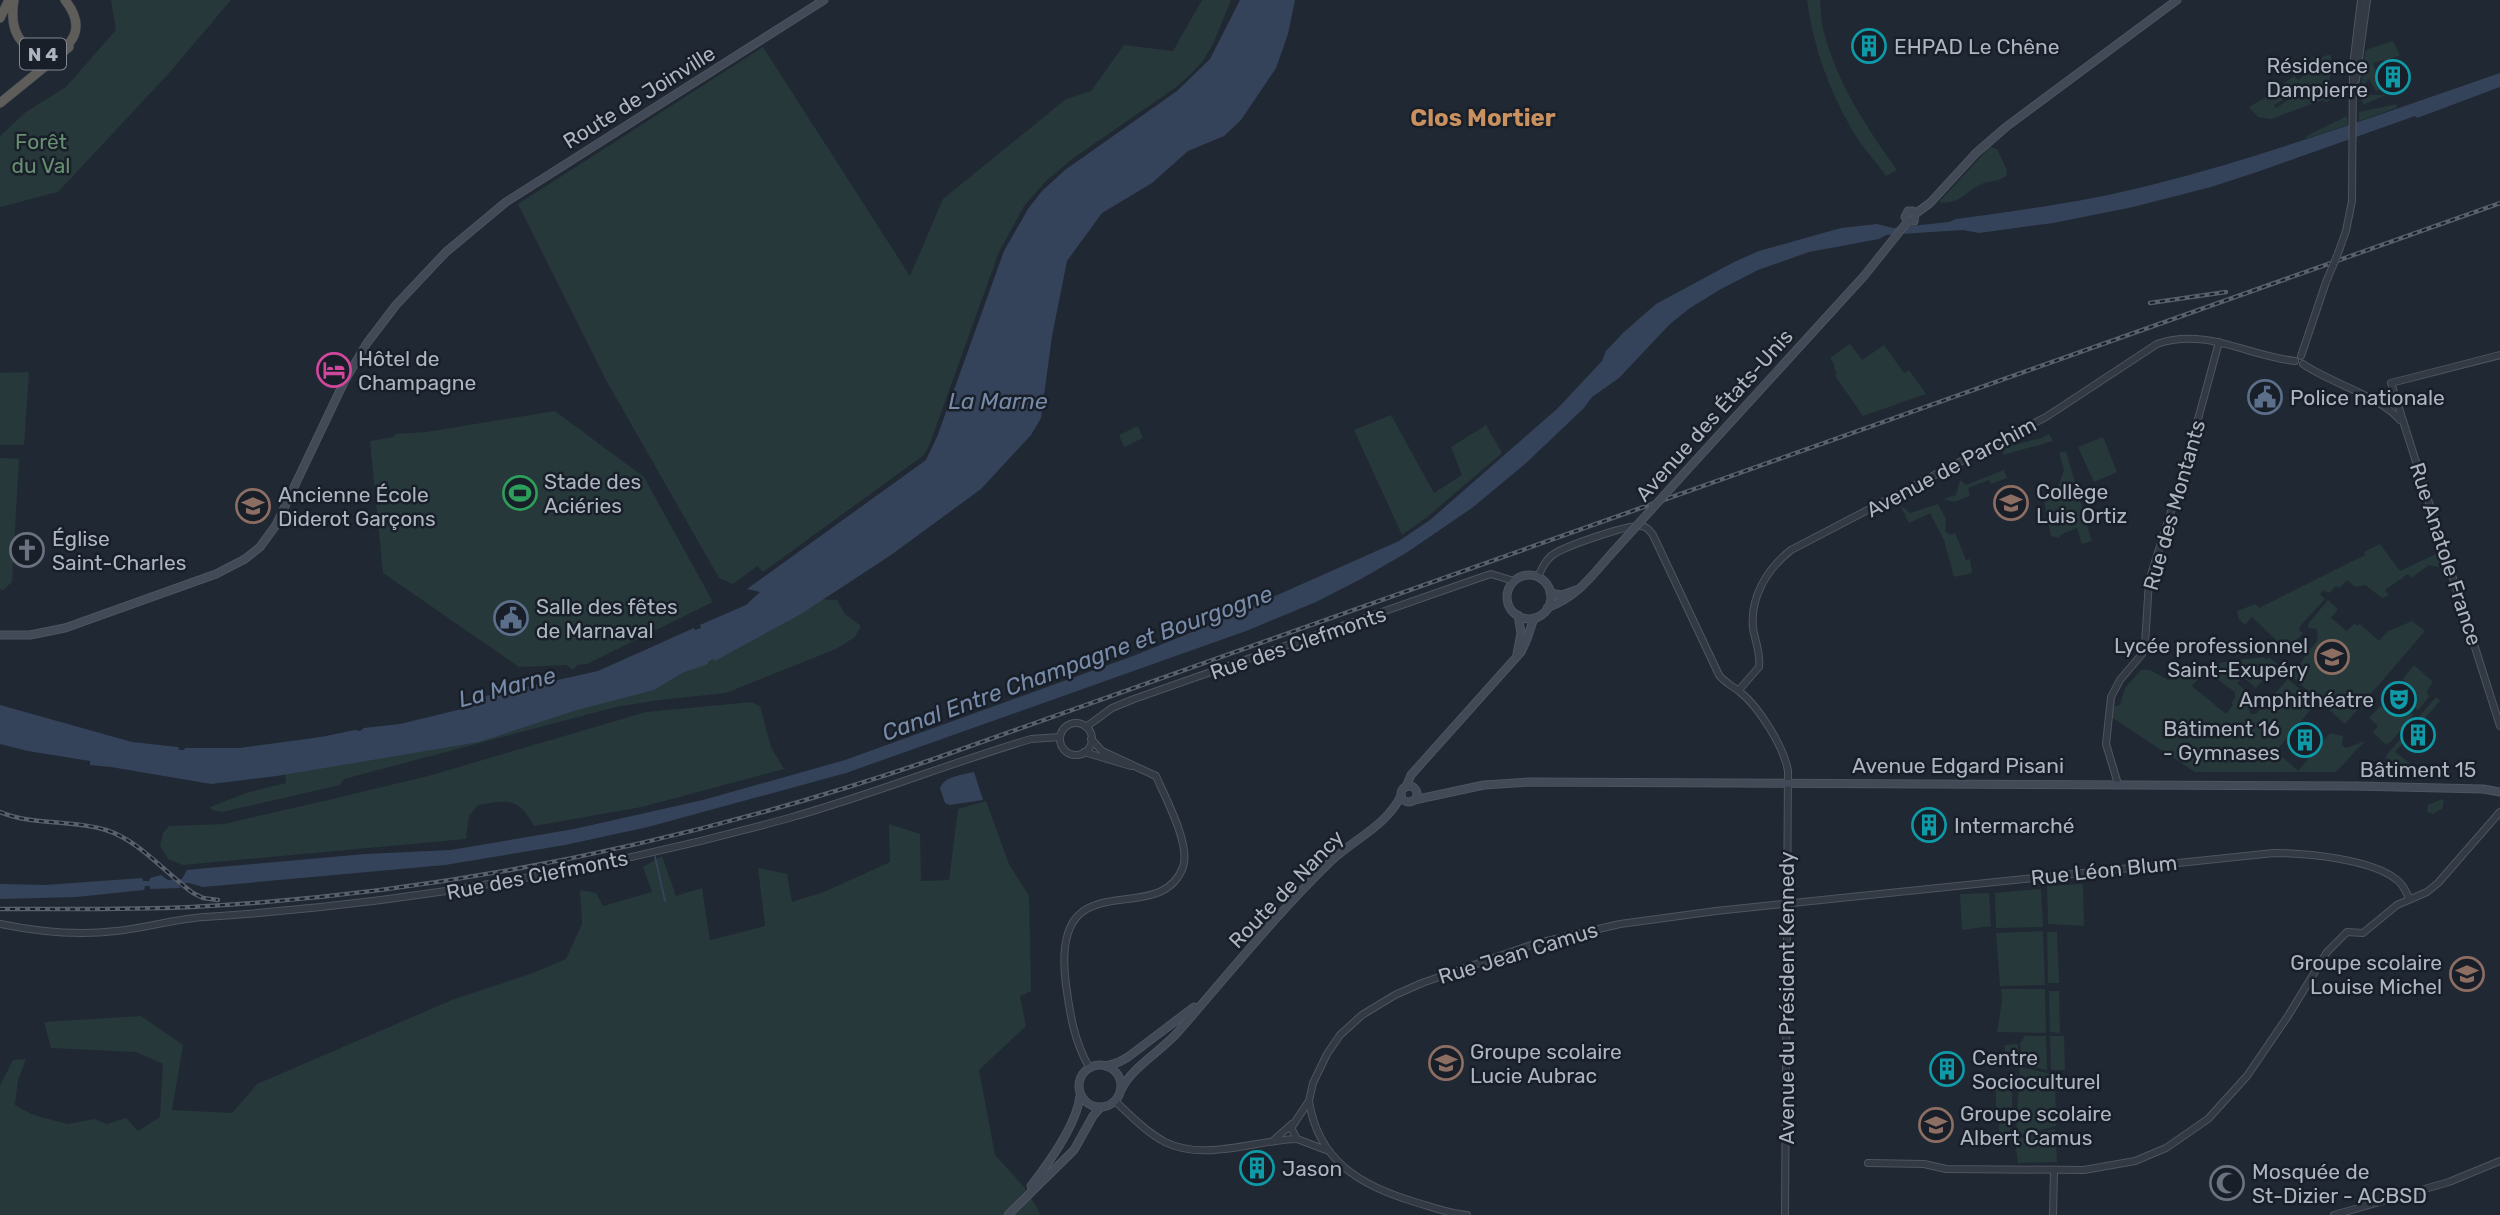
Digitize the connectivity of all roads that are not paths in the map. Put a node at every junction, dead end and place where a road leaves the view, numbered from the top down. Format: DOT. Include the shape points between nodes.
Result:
graph roads {
  1 [pos="4,0"];
  2 [pos="12,0"];
  3 [pos="65,0"];
  4 [pos="71,0"];
  5 [pos="824,0"];
  6 [pos="2177,0"];
  7 [pos="2361,0"];
  8 [pos="2367,0"];
  9 [pos="0,8"];
  10 [pos="0,18"];
  11 [pos="2353,92"];
  12 [pos="0,103"];
  13 [pos="2216,341"];
  14 [pos="2500,355"];
  15 [pos="2299,360"];
  16 [pos="2403,423"];
  17 [pos="1538,577"];
  18 [pos="1514,581"];
  19 [pos="1580,589"];
  20 [pos="1550,593"];
  21 [pos="1548,608"];
  22 [pos="1518,615"];
  23 [pos="1534,618"];
  24 [pos="0,635"];
  25 [pos="1516,658"];
  26 [pos="1739,690"];
  27 [pos="2500,726"];
  28 [pos="1086,727"];
  29 [pos="1060,737"];
  30 [pos="1091,739"];
  31 [pos="1084,752"];
  32 [pos="1133,766"];
  33 [pos="1787,782"];
  34 [pos="2118,784"];
  35 [pos="2500,786"];
  36 [pos="2483,789"];
  37 [pos="2500,792"];
  38 [pos="1410,794"];
  39 [pos="2499,812"];
  40 [pos="2409,898"];
  41 [pos="1786,902"];
  42 [pos="0,924"];
  43 [pos="1206,998"];
  44 [pos="1106,1066"];
  45 [pos="1089,1068"];
  46 [pos="1121,1090"];
  47 [pos="1080,1095"];
  48 [pos="1115,1101"];
  49 [pos="1309,1101"];
  50 [pos="1100,1108"];
  51 [pos="1298,1118"];
  52 [pos="1292,1124"];
  53 [pos="1313,1124"];
  54 [pos="1274,1139"];
  55 [pos="1301,1140"];
  56 [pos="1326,1150"];
  57 [pos="2500,1161"];
  58 [pos="1868,1163"];
  59 [pos="2054,1170"];
  60 [pos="1019,1202"];
  61 [pos="1008,1215"];
  62 [pos="1468,1215"];
  63 [pos="1785,1215"];
  64 [pos="2053,1215"];
  65 [pos="2334,1215"];
  1 -- 9 [label="highway"];
  2 -- 3 [label="highway, N 4" via="12,32 27,50 46,54 62,47 72,33 74,16"];
  2 -- 10 [label="highway, N 4"];
  4 -- 12 [label="highway, N 4" via="79,22 74,41"];
  5 -- 24 [label="main road, Route de Joinville" via="506,202 432,266 375,331 344,382 276,525 253,553 216,574 65,628"];
  6 -- 19 [label="main road, Avenue des États-Unis, bridge" via="2006,127 1930,203 1915,214 1906,212 1908,223 1874,265"];
  7 -- 11 [label="street"];
  8 -- 11 [label="street"];
  11 -- 15 [label="street, bridge" via="2352,201"];
  13 -- 15 [label="street, Avenue de Parchim"];
  13 -- 26 [label="street, Avenue de Parchim" via="2174,339 2150,347 2046,417 1791,551 1768,572 1759,592 1753,621 1757,671"];
  13 -- 34 [label="street, Rue des Montants" via="2185,467 2149,580 2146,644 2111,697 2106,744"];
  14 -- 16 [label="street, Rue Anatole France" via="2391,383"];
  15 -- 16 [label="street, Avenue de Parchim" via="2320,376 2388,409"];
  16 -- 27 [label="street, Rue Anatole France"];
  17 -- 18 [label="main road"];
  17 -- 20 [label="main road"];
  17 -- 26 [label="street, Avenue du Président Kennedy" via="1552,555 1627,528 1641,525 1650,530 1717,672"];
  18 -- 22 [label="main road" via="1507,596"];
  18 -- 28 [label="street, Rue des Clefmonts" via="1491,574 1479,578 1134,699"];
  19 -- 20 [label="main road" via="1562,595"];
  19 -- 21 [label="main road, Avenue des États-Unis"];
  20 -- 21 [label="main road"];
  21 -- 23 [label="main road"];
  22 -- 23 [label="main road"];
  22 -- 25 [label="main road" via="1521,633"];
  23 -- 25 [label="main road, Route de Nancy"];
  25 -- 38 [label="main road, Route de Nancy" via="1415,769"];
  26 -- 33 [label="street, Avenue du Président Kennedy" via="1777,743 1787,766"];
  28 -- 29 [label="street" via="1071,724"];
  28 -- 30 [label="street"];
  29 -- 31 [label="street" via="1068,753"];
  29 -- 42 [label="street, Rue des Clefmonts" via="1031,739 877,791 731,833 509,882 108,932 52,933"];
  30 -- 31 [label="street"];
  30 -- 32 [label="street" via="1102,751"];
  31 -- 32 [label="street"];
  32 -- 45 [label="street" via="1156,776 1182,842 1184,863 1164,890 1090,908 1069,928 1064,965 1070,1010"];
  33 -- 34 [label="main road, Avenue Edgard Pisani"];
  33 -- 38 [label="main road, Avenue Edgard Pisani" via="1506,783 1433,796"];
  33 -- 41 [label="street, Avenue du Président Kennedy"];
  34 -- 36 [label="main road, Avenue Edgard Pisani"];
  35 -- 36 [label="main road, Avenue Edgard Pisani"];
  36 -- 37 [label="main road, Avenue Edgard Pisani"];
  38 -- 43 [label="main road, Route de Nancy" via="1331,862"];
  39 -- 40 [label="street" via="2438,883"];
  40 -- 41 [label="street, Rue Léon Blum" via="2398,880 2367,866 2328,856 2274,853"];
  40 -- 59 [label="street" via="2363,933 2347,932 2339,938 2253,1068 2202,1125 2135,1161"];
  41 -- 49 [label="street, Rue Jean Camus" via="1593,929 1422,983 1377,1005 1340,1035 1322,1063"];
  41 -- 63 [label="street, Avenue du Président Kennedy"];
  43 -- 44 [label="main road, Route de Nancy" via="1128,1057"];
  43 -- 46 [label="main road, Route de Nancy"];
  44 -- 45 [label="main road"];
  44 -- 46 [label="main road" via="1118,1075"];
  45 -- 47 [label="main road" via="1079,1081"];
  46 -- 48 [label="main road"];
  47 -- 50 [label="main road"];
  47 -- 60 [label="main road" via="1058,1148"];
  48 -- 50 [label="main road"];
  48 -- 54 [label="street" via="1155,1136 1186,1149 1206,1151"];
  49 -- 51 [label="street, Rue Jean Camus"];
  49 -- 53 [label="street, Rue Jean Camus"];
  50 -- 60 [label="main road" via="1074,1150"];
  51 -- 52 [label="street"];
  51 -- 53 [label="street" via="1308,1118"];
  52 -- 54 [label="street"];
  52 -- 55 [label="street" via="1292,1133"];
  53 -- 55 [label="street" via="1311,1137"];
  53 -- 56 [label="street, Rue Jean Camus"];
  54 -- 55 [label="street"];
  55 -- 56 [label="street"];
  56 -- 62 [label="street" via="1352,1174 1384,1192"];
  57 -- 65 [label="street" via="2438,1185"];
  58 -- 59 [label="street"];
  59 -- 64 [label="street"];
  60 -- 61 [label="main road"];
}
